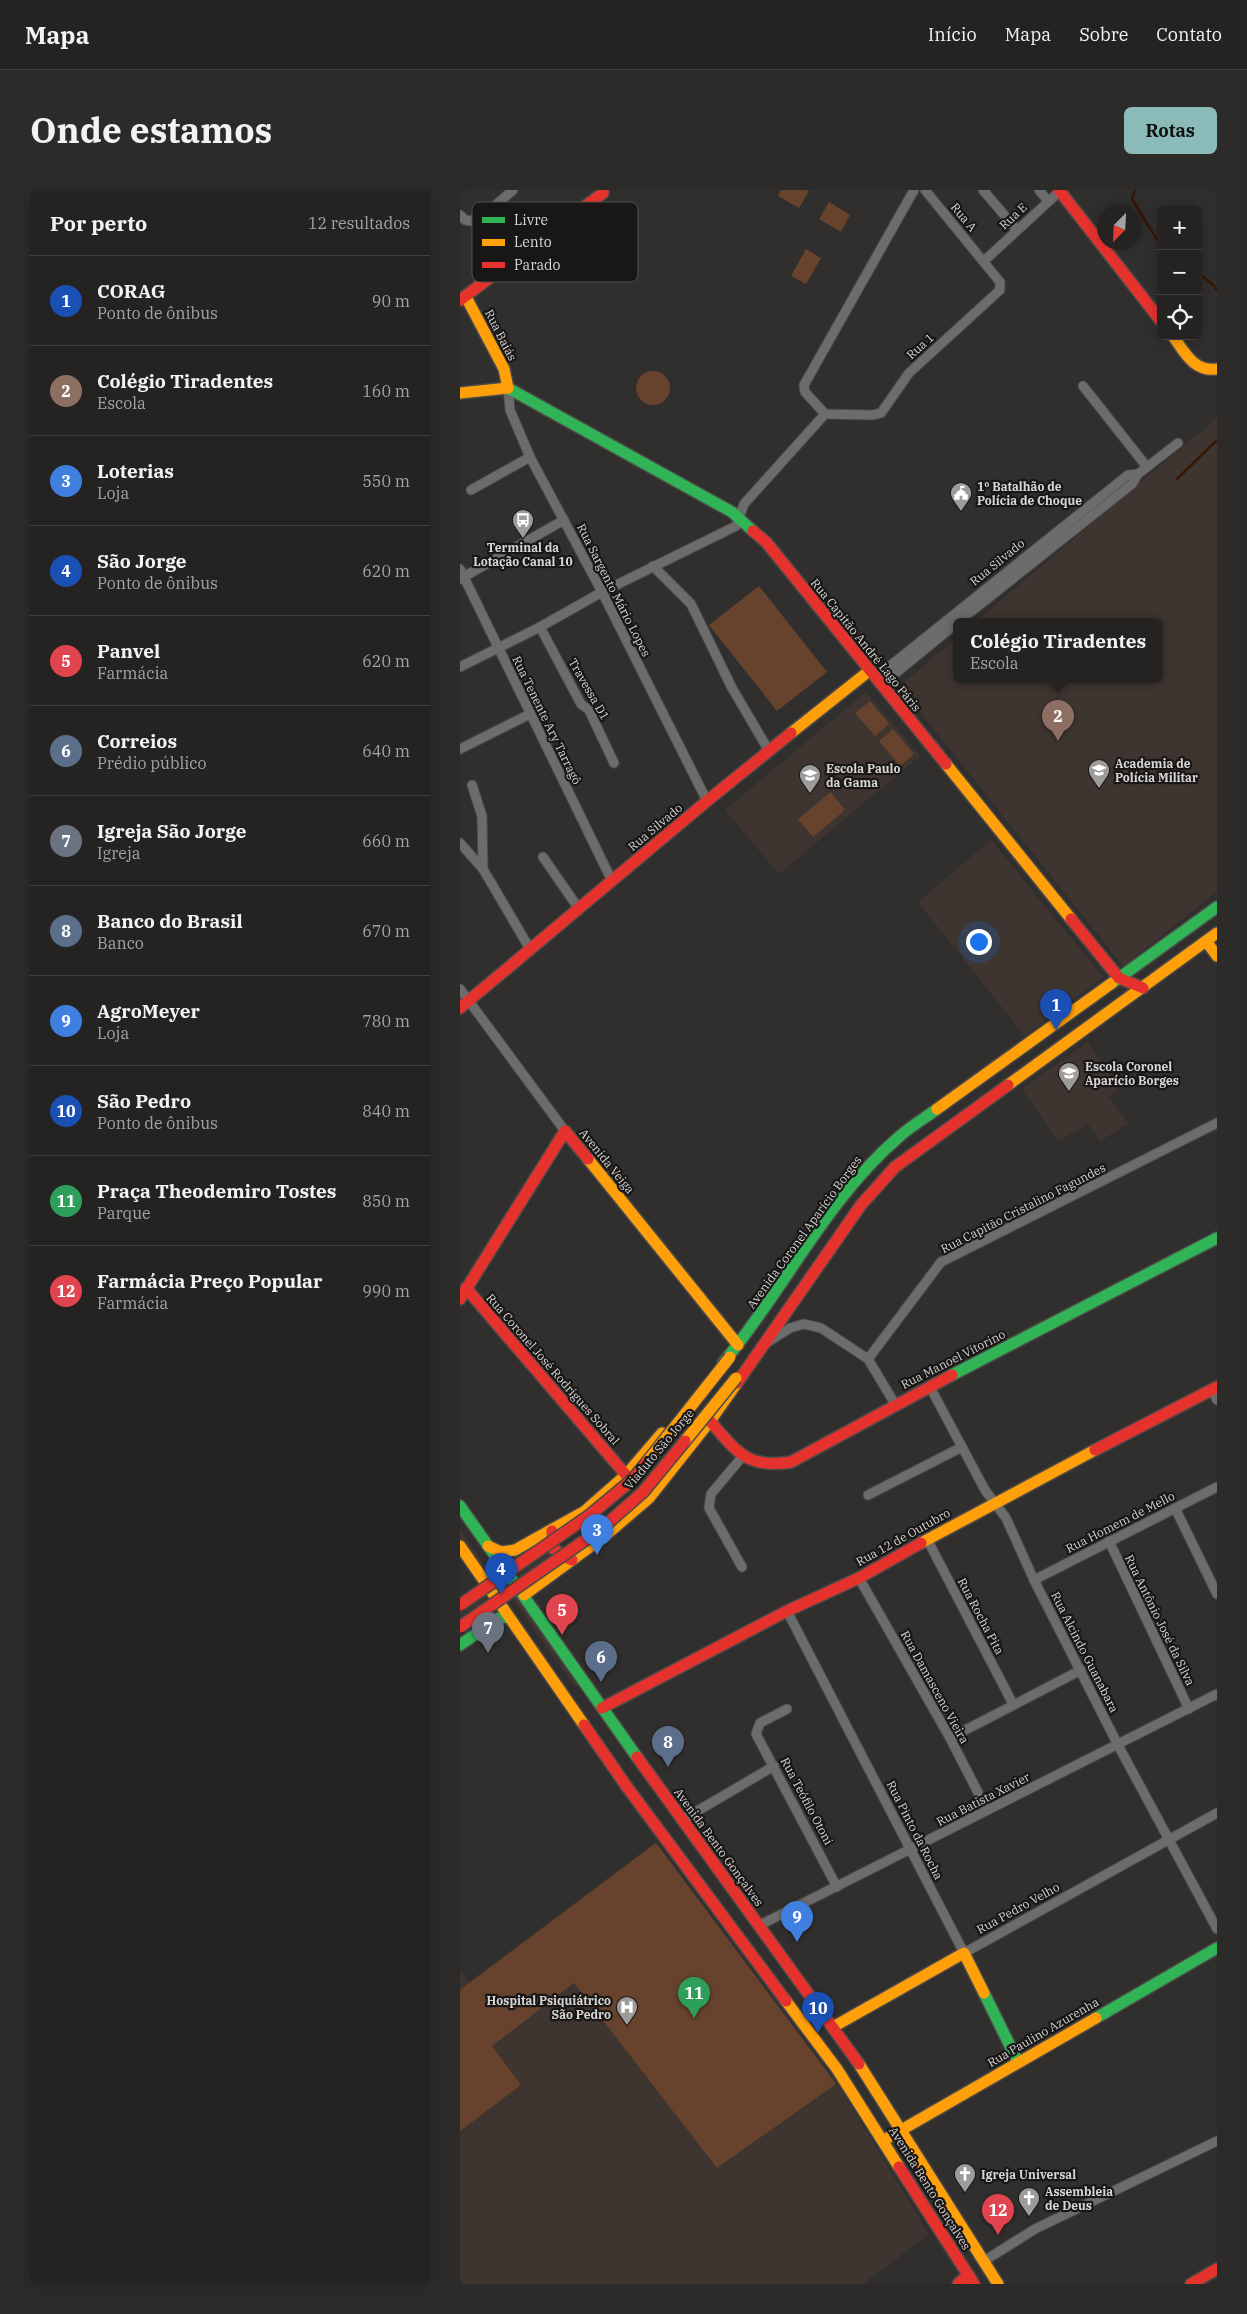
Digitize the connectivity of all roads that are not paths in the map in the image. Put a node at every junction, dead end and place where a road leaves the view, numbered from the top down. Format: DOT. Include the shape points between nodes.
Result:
graph roads {
  1 [pos="512,190"];
  2 [pos="603,190"];
  3 [pos="914,190"];
  4 [pos="925,190"];
  5 [pos="983,190"];
  6 [pos="1039,190"];
  7 [pos="1059,190"];
  8 [pos="1048,201"];
  9 [pos="499,202"];
  10 [pos="591,202"];
  11 [pos="460,215"];
  12 [pos="472,220"];
  13 [pos="1017,230"];
  14 [pos="984,261"];
  15 [pos="485,282"];
  16 [pos="463,298"];
  17 [pos="1157,316"];
  18 [pos="1176,340"];
  19 [pos="1217,369"];
  20 [pos="1083,386"];
  21 [pos="508,388"];
  22 [pos="460,393"];
  23 [pos="825,414"];
  24 [pos="1178,443"];
  25 [pos="530,457"];
  26 [pos="1147,467"];
  27 [pos="471,490"];
  28 [pos="739,518"];
  29 [pos="564,520"];
  30 [pos="653,566"];
  31 [pos="461,575"];
  32 [pos="602,592"];
  33 [pos="959,618"];
  34 [pos="953,622"];
  35 [pos="953,624"];
  36 [pos="540,627"];
  37 [pos="932,631"];
  38 [pos="939,638"];
  39 [pos="913,646"];
  40 [pos="498,647"];
  41 [pos="920,654"];
  42 [pos="460,668"];
  43 [pos="895,668"];
  44 [pos="875,678"];
  45 [pos="530,714"];
  46 [pos="460,749"];
  47 [pos="769,751"];
  48 [pos="614,763"];
  49 [pos="472,785"];
  50 [pos="707,801"];
  51 [pos="460,843"];
  52 [pos="543,857"];
  53 [pos="483,870"];
  54 [pos="612,881"];
  55 [pos="1217,907"];
  56 [pos="579,908"];
  57 [pos="1217,933"];
  58 [pos="1206,941"];
  59 [pos="530,949"];
  60 [pos="1217,956"];
  61 [pos="1119,978"];
  62 [pos="460,988"];
  63 [pos="1143,988"];
  64 [pos="465,1004"];
  65 [pos="1217,1123"];
  66 [pos="565,1131"];
  67 [pos="1217,1238"];
  68 [pos="463,1284"];
  69 [pos="460,1299"];
  70 [pos="738,1345"];
  71 [pos="761,1346"];
  72 [pos="868,1359"];
  73 [pos="747,1366"];
  74 [pos="930,1387"];
  75 [pos="1215,1392"];
  76 [pos="896,1404"];
  77 [pos="710,1421"];
  78 [pos="962,1447"];
  79 [pos="742,1457"];
  80 [pos="626,1475"];
  81 [pos="1217,1487"];
  82 [pos="868,1495"];
  83 [pos="995,1502"];
  84 [pos="460,1506"];
  85 [pos="1175,1508"];
  86 [pos="552,1531"];
  87 [pos="926,1539"];
  88 [pos="1109,1541"];
  89 [pos="460,1546"];
  90 [pos="488,1546"];
  91 [pos="572,1560"];
  92 [pos="742,1567"];
  93 [pos="859,1578"];
  94 [pos="1034,1580"];
  95 [pos="1217,1594"];
  96 [pos="524,1595"];
  97 [pos="460,1604"];
  98 [pos="787,1611"];
  99 [pos="508,1617"];
  100 [pos="460,1627"];
  101 [pos="460,1645"];
  102 [pos="1081,1670"];
  103 [pos="1217,1694"];
  104 [pos="1013,1704"];
  105 [pos="602,1708"];
  106 [pos="786,1709"];
  107 [pos="1189,1709"];
  108 [pos="950,1738"];
  109 [pos="1118,1745"];
  110 [pos="774,1766"];
  111 [pos="987,1810"];
  112 [pos="1217,1813"];
  113 [pos="682,1820"];
  114 [pos="1169,1841"];
  115 [pos="909,1849"];
  116 [pos="837,1886"];
  117 [pos="760,1926"];
  118 [pos="1217,1929"];
  119 [pos="1217,1948"];
  120 [pos="964,1953"];
  121 [pos="834,2027"];
  122 [pos="1018,2062"];
  123 [pos="901,2130"];
  124 [pos="884,2140"];
  125 [pos="1217,2141"];
  126 [pos="984,2261"];
  127 [pos="1217,2269"];
  128 [pos="971,2280"];
  129 [pos="958,2284"];
  130 [pos="998,2284"];
  131 [pos="1191,2284"];
  1 -- 9 [label="street"];
  2 -- 10 [label="main road"];
  3 -- 23 [label="street" via="804,385 805,392"];
  4 -- 14 [label="street, Rua A"];
  5 -- 13 [label="street"];
  6 -- 8 [label="street"];
  7 -- 8 [label="street, Rua E"];
  7 -- 17 [label="main road"];
  8 -- 13 [label="street, Rua E"];
  11 -- 12 [label="street"];
  13 -- 14 [label="street, Rua E"];
  14 -- 23 [label="street, Rua 1" via="1000,282 1000,290 908,374 881,413"];
  15 -- 16 [label="main road"];
  16 -- 21 [label="main road, Rua Baiás" via="504,369"];
  18 -- 19 [label="main road" via="1201,370"];
  20 -- 26 [label="street"];
  21 -- 22 [label="main road"];
  21 -- 25 [label="street, Rua Sargento Mário Lopes" via="510,410"];
  21 -- 28 [label="main road, Rua Capitão André Lago Páris"];
  23 -- 28 [label="street" via="744,504"];
  24 -- 26 [label="street, Rua Silvado"];
  25 -- 27 [label="street"];
  25 -- 29 [label="street, Rua Sargento Mário Lopes"];
  26 -- 33 [label="street, Rua Silvado" via="1132,484 1116,490"];
  28 -- 30 [label="street" via="736,526"];
  28 -- 44 [label="main road, Rua Capitão André Lago Páris" via="766,542"];
  29 -- 31 [label="street"];
  29 -- 32 [label="street, Rua Sargento Mário Lopes"];
  30 -- 32 [label="street"];
  30 -- 47 [label="street" via="692,604 732,688"];
  31 -- 40 [label="street, Rua Tenente Ary Tarragô"];
  32 -- 36 [label="street"];
  32 -- 50 [label="street, Rua Sargento Mário Lopes"];
  34 -- 37 [label="street, Rua Silvado"];
  35 -- 38 [label="street, Rua Silvado"];
  36 -- 40 [label="street"];
  36 -- 48 [label="street, Travessa D1" via="581,704 589,710"];
  37 -- 38 [label="street"];
  37 -- 39 [label="street, Rua Silvado"];
  38 -- 41 [label="street, Rua Silvado"];
  39 -- 41 [label="street"];
  39 -- 43 [label="street, Rua Silvado"];
  40 -- 42 [label="street"];
  40 -- 45 [label="street, Rua Tenente Ary Tarragô"];
  41 -- 43 [label="street, Rua Silvado"];
  43 -- 44 [label="street, Rua Silvado"];
  44 -- 47 [label="main road, Rua Silvado"];
  44 -- 61 [label="main road, Rua Capitão André Lago Páris"];
  45 -- 46 [label="street"];
  45 -- 54 [label="street, Rua Tenente Ary Tarragô"];
  47 -- 50 [label="main road, Rua Silvado"];
  49 -- 53 [label="street" via="482,816"];
  50 -- 54 [label="main road, Rua Silvado"];
  51 -- 53 [label="street"];
  52 -- 56 [label="street"];
  53 -- 59 [label="street"];
  54 -- 56 [label="main road, Rua Silvado"];
  55 -- 61 [label="main road, Avenida Coronel Aparício Borges"];
  56 -- 59 [label="main road, Rua Silvado"];
  57 -- 58 [label="main road"];
  58 -- 60 [label="main road"];
  58 -- 63 [label="main road"];
  59 -- 64 [label="main road, Rua Silvado"];
  61 -- 63 [label="main road, Rua Capitão André Lago Páris"];
  61 -- 70 [label="main road, Avenida Coronel Aparício Borges" via="900,1136 875,1158"];
  62 -- 64 [label="street, Avenida Veiga"];
  63 -- 71 [label="main road" via="895,1167 861,1205"];
  64 -- 66 [label="street, Avenida Veiga"];
  65 -- 72 [label="street, Rua Capitão Cristalino Fagundes" via="941,1262"];
  66 -- 68 [label="main road"];
  66 -- 70 [label="main road, Avenida Veiga"];
  67 -- 74 [label="main road, Rua Manoel Vitorino"];
  68 -- 69 [label="main road"];
  68 -- 80 [label="main road, Rua Coronel José Rodrigues Sobral"];
  70 -- 80 [label="main road, Avenida Coronel Aparício Borges"];
  70 -- 97 [label="main road, Viaduto São Jorge, bridge" via="632,1480 590,1515"];
  71 -- 72 [label="street" via="790,1328 804,1324 821,1328"];
  71 -- 73 [label="main road"];
  72 -- 76 [label="street"];
  73 -- 77 [label="main road"];
  73 -- 100 [label="main road, Viaduto São Jorge, bridge" via="643,1492 601,1529"];
  74 -- 76 [label="main road, Rua Manoel Vitorino"];
  74 -- 78 [label="street, Rua Alcindo Guanabara"];
  75 -- 83 [label="main road, Rua 12 de Outubro"];
  76 -- 79 [label="main road, Rua Manoel Vitorino" via="791,1462 776,1466"];
  77 -- 79 [label="main road"];
  77 -- 91 [label="main road" via="649,1498"];
  78 -- 82 [label="street"];
  78 -- 83 [label="street, Rua Alcindo Guanabara"];
  79 -- 92 [label="street" via="711,1494 709,1501"];
  80 -- 86 [label="main road, Avenida Coronel Aparício Borges" via="585,1511"];
  81 -- 85 [label="street, Rua Homem de Mello"];
  83 -- 87 [label="main road, Rua 12 de Outubro"];
  83 -- 94 [label="street, Rua Alcindo Guanabara" via="1006,1518"];
  84 -- 90 [label="main road, Avenida Bento Gonçalves"];
  85 -- 88 [label="street, Rua Homem de Mello"];
  85 -- 95 [label="street"];
  86 -- 90 [label="main road, Avenida Coronel Aparício Borges" via="515,1550 502,1552"];
  86 -- 91 [label="main road" via="553,1548"];
  87 -- 93 [label="main road, Rua 12 de Outubro"];
  87 -- 104 [label="street, Rua Rocha Pita"];
  88 -- 94 [label="street, Rua Homem de Mello"];
  88 -- 107 [label="street, Rua Antônio José da Silva"];
  89 -- 99 [label="main road, Avenida Bento Gonçalves"];
  90 -- 96 [label="main road, Avenida Bento Gonçalves"];
  91 -- 96 [label="main road"];
  93 -- 98 [label="main road, Rua 12 de Outubro"];
  93 -- 108 [label="street, Rua Damasceno Vieira"];
  94 -- 102 [label="street, Rua Alcindo Guanabara"];
  96 -- 105 [label="main road, Avenida Bento Gonçalves"];
  98 -- 105 [label="main road, Rua 12 de Outubro"];
  98 -- 115 [label="street, Rua Pinto da Rocha"];
  99 -- 101 [label="main road" via="499,1618"];
  99 -- 124 [label="main road, Avenida Bento Gonçalves" via="627,1787 838,2069"];
  102 -- 104 [label="street"];
  102 -- 109 [label="street, Rua Alcindo Guanabara"];
  103 -- 107 [label="street, Rua Batista Xavier"];
  104 -- 108 [label="street"];
  105 -- 113 [label="main road, Avenida Bento Gonçalves"];
  106 -- 110 [label="street, Rua Teófilo Otoni" via="756,1728 756,1734"];
  107 -- 109 [label="street, Rua Batista Xavier"];
  108 -- 111 [label="street, Rua Damasceno Vieira"];
  109 -- 111 [label="street, Rua Batista Xavier"];
  109 -- 114 [label="street, Rua Alcindo Guanabara"];
  110 -- 113 [label="street"];
  110 -- 116 [label="street, Rua Teófilo Otoni"];
  111 -- 115 [label="street, Rua Batista Xavier"];
  112 -- 114 [label="street, Rua Pedro Velho"];
  113 -- 117 [label="main road, Avenida Bento Gonçalves"];
  114 -- 118 [label="street, Rua Alcindo Guanabara"];
  114 -- 120 [label="street, Rua Pedro Velho"];
  115 -- 116 [label="street, Rua Batista Xavier"];
  115 -- 120 [label="street, Rua Pinto da Rocha"];
  116 -- 117 [label="street, Rua Batista Xavier"];
  117 -- 121 [label="main road, Avenida Bento Gonçalves"];
  119 -- 122 [label="main road, Rua Paulino Azurenha"];
  120 -- 121 [label="main road, Rua Pedro Velho"];
  120 -- 122 [label="main road, Rua Pinto da Rocha"];
  121 -- 123 [label="main road, Avenida Bento Gonçalves"];
  122 -- 123 [label="main road, Rua Paulino Azurenha"];
  123 -- 124 [label="main road, Rua Paulino Azurenha"];
  123 -- 126 [label="main road, Avenida Bento Gonçalves"];
  124 -- 128 [label="main road, Avenida Bento Gonçalves"];
  125 -- 126 [label="street" via="1035,2229"];
  126 -- 130 [label="main road, Avenida Bento Gonçalves"];
  127 -- 131 [label="main road"];
  128 -- 129 [label="main road"];
}
